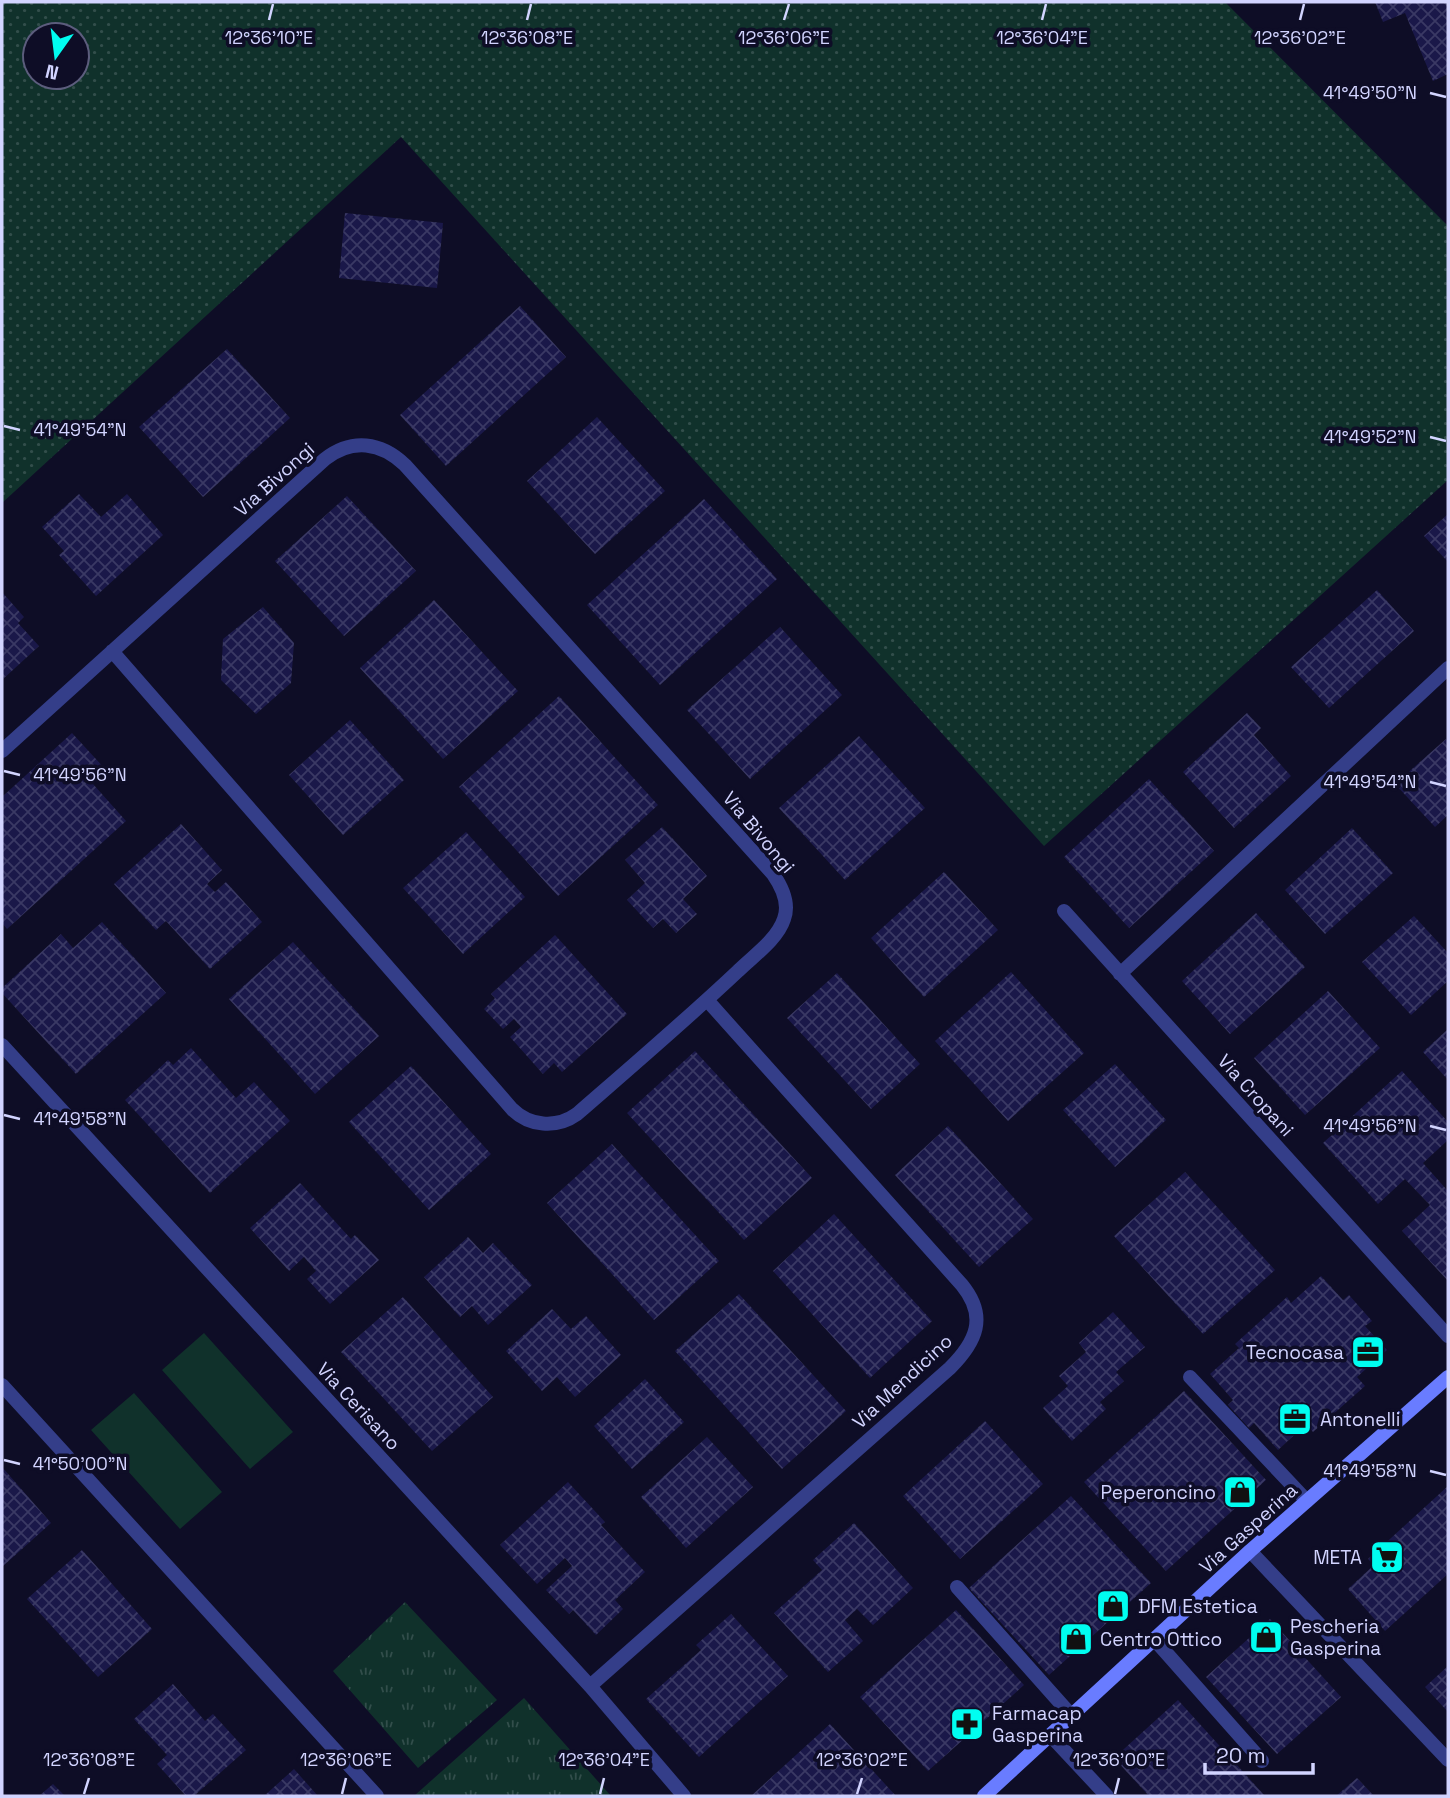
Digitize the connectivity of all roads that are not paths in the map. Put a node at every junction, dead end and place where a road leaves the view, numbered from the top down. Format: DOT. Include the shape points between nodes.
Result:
graph roads {
  1 [pos="112,651"];
  2 [pos="1448,668"];
  3 [pos="2,751"];
  4 [pos="1064,911"];
  5 [pos="1120,974"];
  6 [pos="707,1000"];
  7 [pos="2,1045"];
  8 [pos="1448,1336"];
  9 [pos="1190,1377"];
  10 [pos="1448,1377"];
  11 [pos="2,1385"];
  12 [pos="1307,1501"];
  13 [pos="1250,1551"];
  14 [pos="957,1587"];
  15 [pos="1154,1639"];
  16 [pos="590,1686"];
  17 [pos="1071,1715"];
  18 [pos="1050,1735"];
  19 [pos="1448,1760"];
  20 [pos="1262,1761"];
  21 [pos="377,1796"];
  22 [pos="684,1796"];
  23 [pos="984,1796"];
  24 [pos="1107,1796"];
  1 -- 3 [label="street, Via Bivongi"];
  1 -- 6 [label="street, Via Bivongi" via="524,1118 553,1124 569,1120"];
  1 -- 6 [label="street, Via Bivongi" via="332,453 368,444 392,453 778,881 786,910 780,928"];
  2 -- 5 [label="street"];
  4 -- 5 [label="street, Via Cropani"];
  5 -- 8 [label="street, Via Cropani"];
  6 -- 16 [label="street, Via Mendicino" via="962,1285 974,1303 976,1326 967,1349 950,1368"];
  7 -- 16 [label="street, Via Cerisano"];
  9 -- 12 [label="street"];
  10 -- 12 [label="street, Via Gasperina"];
  11 -- 21 [label="street"];
  12 -- 13 [label="street, Via Gasperina"];
  13 -- 15 [label="street, Via Gasperina"];
  13 -- 19 [label="street"];
  14 -- 17 [label="street"];
  15 -- 17 [label="street, Via Gasperina"];
  15 -- 20 [label="street"];
  16 -- 22 [label="street, Via Cerisano"];
  17 -- 18 [label="street, Via Gasperina"];
  18 -- 23 [label="street, Via Gasperina"];
  18 -- 24 [label="street"];
}
